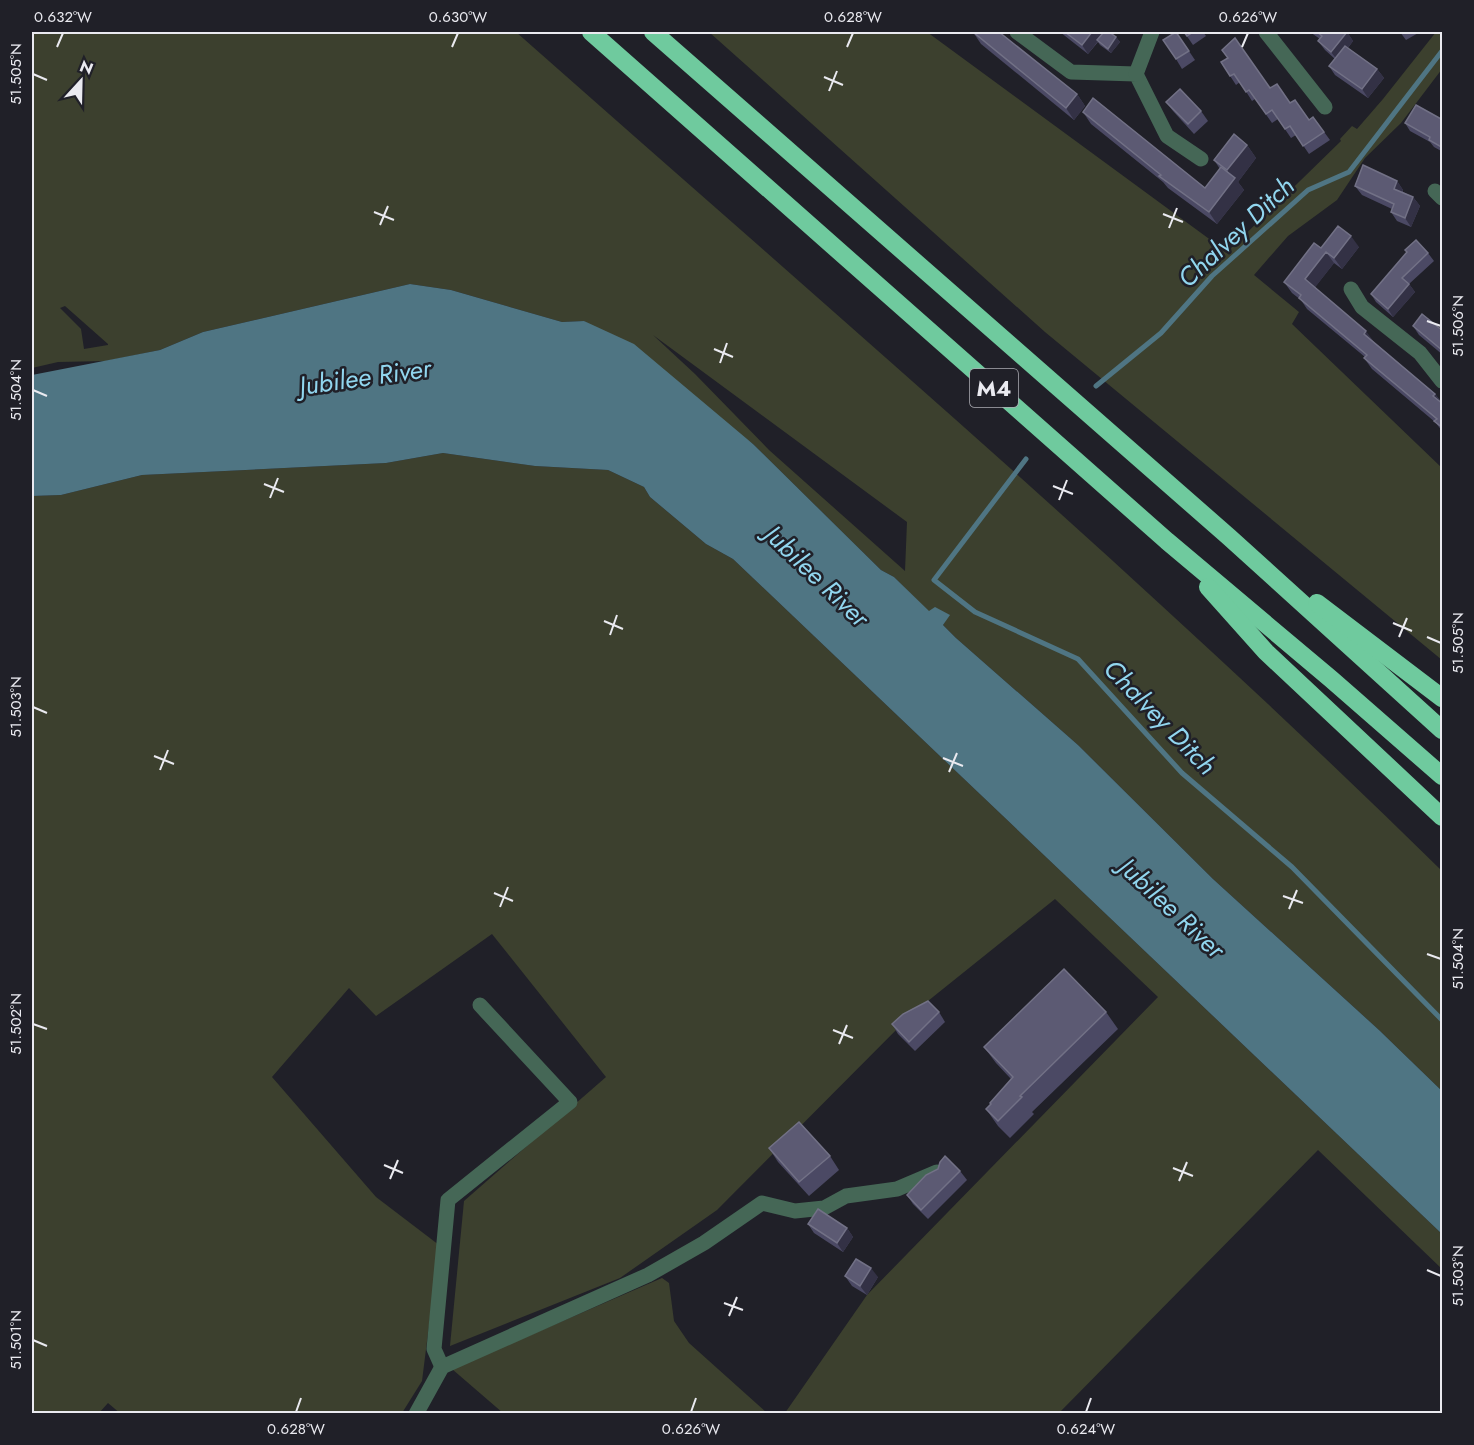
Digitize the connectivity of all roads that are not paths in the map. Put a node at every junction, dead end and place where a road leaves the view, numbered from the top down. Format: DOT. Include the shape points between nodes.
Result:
graph roads {
  1 [pos="591,32"];
  2 [pos="653,32"];
  3 [pos="1017,32"];
  4 [pos="1152,32"];
  5 [pos="1266,32"];
  6 [pos="1136,74"];
  7 [pos="1325,107"];
  8 [pos="1201,159"];
  9 [pos="1351,289"];
  10 [pos="1443,381"];
  11 [pos="1229,537"];
  12 [pos="1167,541"];
  13 [pos="1443,698"];
  14 [pos="1443,730"];
  15 [pos="1443,776"];
  16 [pos="1443,817"];
  17 [pos="480,1005"];
  18 [pos="938,1172"];
  19 [pos="442,1367"];
  20 [pos="416,1413"];
  1 -- 12 [label="highway, M4"];
  2 -- 11 [label="highway, M4"];
  3 -- 6 [label="street" via="1071,72"];
  4 -- 6 [label="street"];
  5 -- 7 [label="street"];
  6 -- 8 [label="street" via="1167,136"];
  9 -- 10 [label="street" via="1362,307 1420,353"];
  11 -- 13 [label="highway, M4"];
  11 -- 14 [label="highway, M4"];
  12 -- 15 [label="highway, M4"];
  12 -- 16 [label="highway, M4" via="1266,652"];
  17 -- 19 [label="street" via="570,1102 448,1200 434,1349"];
  18 -- 19 [label="street" via="897,1190 846,1196 824,1208 795,1211 762,1203 648,1275"];
  19 -- 20 [label="street"];
}
